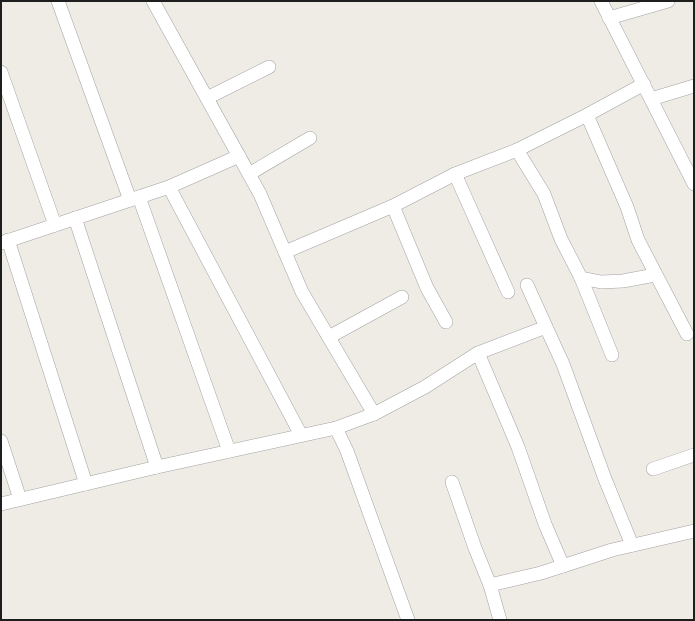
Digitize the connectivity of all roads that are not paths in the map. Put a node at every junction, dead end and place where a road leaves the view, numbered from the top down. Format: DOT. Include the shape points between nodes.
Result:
graph roads {
  1 [pos="58,1"];
  2 [pos="601,1"];
  3 [pos="668,1"];
  4 [pos="158,3"];
  5 [pos="609,18"];
  6 [pos="269,67"];
  7 [pos="1,72"];
  8 [pos="644,84"];
  9 [pos="694,86"];
  10 [pos="207,98"];
  11 [pos="651,99"];
  12 [pos="587,115"];
  13 [pos="310,138"];
  14 [pos="517,150"];
  15 [pos="239,156"];
  16 [pos="249,174"];
  17 [pos="455,174"];
  18 [pos="694,184"];
  19 [pos="169,187"];
  20 [pos="134,198"];
  21 [pos="393,206"];
  22 [pos="75,218"];
  23 [pos="55,224"];
  24 [pos="4,242"];
  25 [pos="285,252"];
  26 [pos="655,275"];
  27 [pos="581,278"];
  28 [pos="527,285"];
  29 [pos="508,292"];
  30 [pos="402,297"];
  31 [pos="446,322"];
  32 [pos="546,327"];
  33 [pos="686,334"];
  34 [pos="329,337"];
  35 [pos="478,353"];
  36 [pos="612,355"];
  37 [pos="374,414"];
  38 [pos="336,428"];
  39 [pos="301,436"];
  40 [pos="1,441"];
  41 [pos="229,451"];
  42 [pos="694,455"];
  43 [pos="156,466"];
  44 [pos="653,469"];
  45 [pos="452,482"];
  46 [pos="86,484"];
  47 [pos="20,499"];
  48 [pos="1,504"];
  49 [pos="694,531"];
  50 [pos="632,545"];
  51 [pos="563,566"];
  52 [pos="490,585"];
  53 [pos="408,620"];
  54 [pos="500,620"];
  1 -- 20 [label="street"];
  2 -- 5 [label="street"];
  3 -- 5 [label="street"];
  4 -- 10 [label="street"];
  5 -- 8 [label="street"];
  6 -- 10 [label="street"];
  7 -- 23 [label="street"];
  8 -- 11 [label="street"];
  8 -- 12 [label="street"];
  9 -- 11 [label="street"];
  10 -- 15 [label="street"];
  11 -- 18 [label="street"];
  12 -- 14 [label="street"];
  12 -- 26 [label="street"];
  13 -- 16 [label="street"];
  14 -- 17 [label="street"];
  14 -- 27 [label="street" via="544,194 561,239"];
  15 -- 16 [label="street"];
  15 -- 19 [label="street"];
  16 -- 25 [label="street"];
  17 -- 21 [label="street"];
  17 -- 29 [label="street"];
  19 -- 20 [label="street"];
  19 -- 39 [label="street"];
  20 -- 22 [label="street"];
  20 -- 41 [label="street"];
  21 -- 25 [label="street"];
  21 -- 31 [label="street" via="427,288"];
  22 -- 23 [label="street"];
  22 -- 43 [label="street"];
  23 -- 24 [label="street"];
  24 -- 46 [label="street"];
  25 -- 34 [label="street" via="302,292"];
  26 -- 27 [label="street" via="601,282"];
  26 -- 33 [label="street"];
  27 -- 36 [label="street"];
  28 -- 32 [label="street"];
  30 -- 34 [label="street"];
  32 -- 35 [label="street"];
  32 -- 50 [label="street" via="563,364 604,479"];
  34 -- 37 [label="street"];
  35 -- 37 [label="street" via="425,387"];
  35 -- 51 [label="street" via="518,447"];
  37 -- 38 [label="street"];
  38 -- 39 [label="street"];
  38 -- 53 [label="street" via="347,451"];
  39 -- 41 [label="street"];
  40 -- 47 [label="street"];
  41 -- 43 [label="street"];
  42 -- 44 [label="street"];
  43 -- 46 [label="street"];
  45 -- 52 [label="street"];
  46 -- 47 [label="street"];
  47 -- 48 [label="street"];
  49 -- 50 [label="street"];
  50 -- 51 [label="street"];
  51 -- 52 [label="street"];
  52 -- 54 [label="street"];
}
